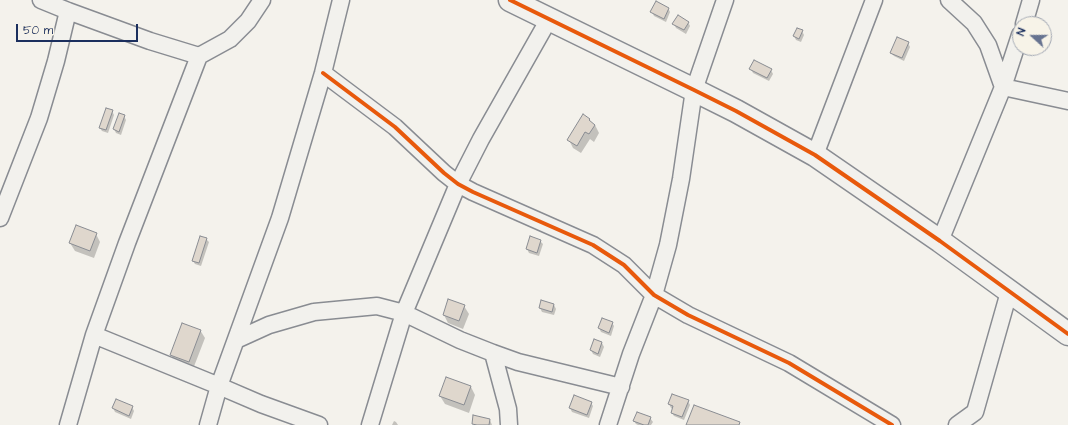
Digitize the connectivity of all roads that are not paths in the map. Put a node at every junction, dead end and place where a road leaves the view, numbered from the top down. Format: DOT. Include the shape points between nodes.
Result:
graph roads {
  1 [pos="40,0"];
  2 [pos="262,0"];
  3 [pos="341,0"];
  4 [pos="510,0"];
  5 [pos="725,0"];
  6 [pos="874,0"];
  7 [pos="949,0"];
  8 [pos="1031,0"];
  9 [pos="68,11"];
  10 [pos="1026,16"];
  11 [pos="549,20"];
  12 [pos="199,56"];
  13 [pos="1014,56"];
  14 [pos="324,73"];
  15 [pos="1004,87"];
  16 [pos="694,90"];
  17 [pos="1068,101"];
  18 [pos="815,155"];
  19 [pos="458,184"];
  20 [pos="0,218"];
  21 [pos="940,241"];
  22 [pos="1009,292"];
  23 [pos="654,295"];
  24 [pos="404,313"];
  25 [pos="1068,334"];
  26 [pos="94,335"];
  27 [pos="236,340"];
  28 [pos="493,353"];
  29 [pos="219,386"];
  30 [pos="621,387"];
  31 [pos="68,425"];
  32 [pos="208,425"];
  33 [pos="319,425"];
  34 [pos="370,425"];
  35 [pos="509,425"];
  36 [pos="608,425"];
  37 [pos="892,425"];
  38 [pos="957,425"];
  1 -- 9 [label="street"];
  2 -- 12 [label="street" via="248,21 230,39"];
  3 -- 14 [label="street"];
  4 -- 11 [label="street"];
  5 -- 16 [label="street"];
  6 -- 18 [label="street"];
  7 -- 15 [label="street" via="974,23 988,45"];
  8 -- 10 [label="street"];
  9 -- 12 [label="street"];
  9 -- 20 [label="street" via="39,118"];
  11 -- 16 [label="street"];
  11 -- 19 [label="street"];
  12 -- 26 [label="street"];
  13 -- 15 [label="street"];
  14 -- 19 [label="street" via="395,128"];
  14 -- 27 [label="street" via="280,218"];
  15 -- 17 [label="street"];
  15 -- 21 [label="street"];
  16 -- 18 [label="street"];
  16 -- 23 [label="street" via="680,186 668,245"];
  18 -- 21 [label="street"];
  19 -- 23 [label="street" via="593,245 624,265"];
  19 -- 24 [label="street"];
  21 -- 22 [label="street"];
  22 -- 25 [label="street"];
  22 -- 38 [label="street" via="975,412"];
  23 -- 30 [label="street"];
  23 -- 37 [label="street" via="688,315 790,363"];
  24 -- 27 [label="street" via="376,306 314,312 269,325"];
  24 -- 28 [label="street"];
  24 -- 34 [label="street"];
  26 -- 29 [label="street"];
  26 -- 31 [label="street"];
  27 -- 29 [label="street"];
  28 -- 30 [label="street" via="518,362"];
  28 -- 35 [label="street" via="508,409"];
  29 -- 32 [label="street"];
  29 -- 33 [label="street"];
  30 -- 36 [label="street"];
}
